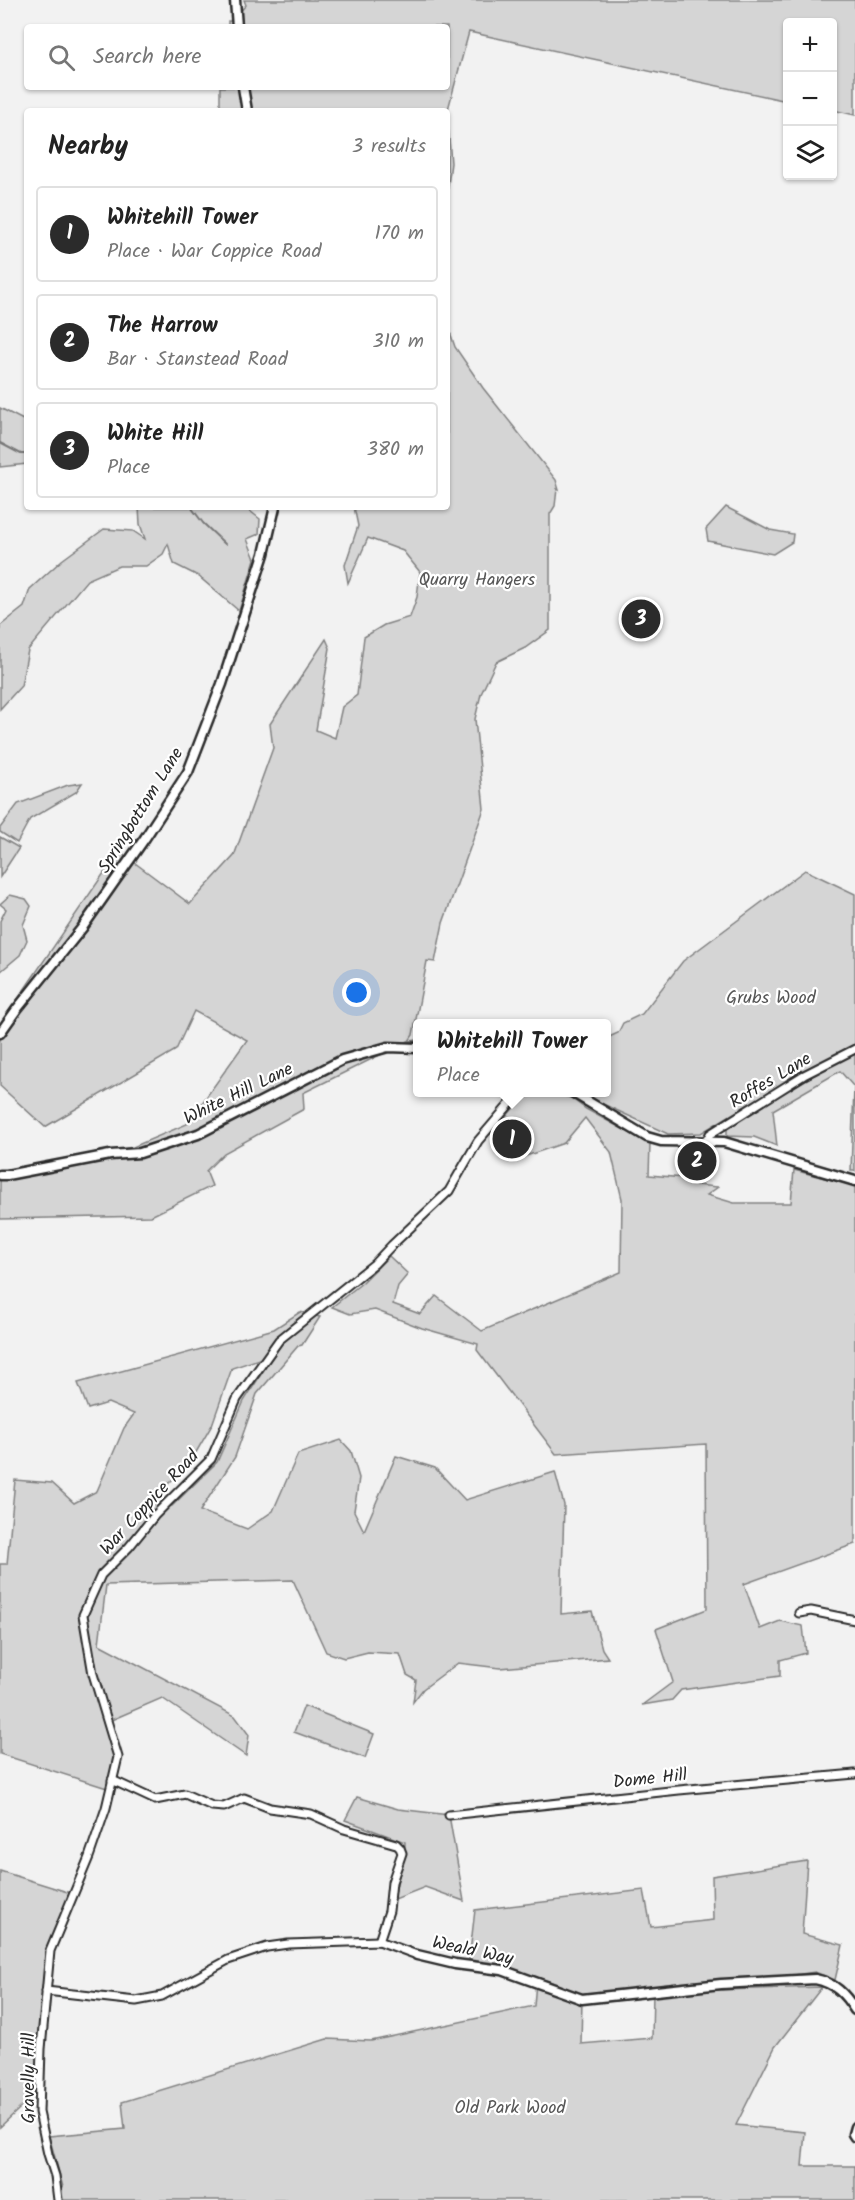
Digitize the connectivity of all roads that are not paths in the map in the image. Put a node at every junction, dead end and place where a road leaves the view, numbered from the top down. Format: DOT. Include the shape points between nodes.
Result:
graph roads {
  1 [pos="235,0"];
  2 [pos="237,24"];
  3 [pos="244,90"];
  4 [pos="246,108"];
  5 [pos="274,510"];
  6 [pos="0,1033"];
  7 [pos="413,1048"];
  8 [pos="855,1049"];
  9 [pos="516,1097"];
  10 [pos="580,1097"];
  11 [pos="706,1141"];
  12 [pos="0,1175"];
  13 [pos="855,1182"];
  14 [pos="799,1613"];
  15 [pos="855,1620"];
  16 [pos="855,1774"];
  17 [pos="112,1780"];
  18 [pos="449,1815"];
  19 [pos="379,1941"];
  20 [pos="417,1955"];
  21 [pos="46,1991"];
  22 [pos="855,2010"];
  23 [pos="855,2127"];
  24 [pos="855,2137"];
  25 [pos="58,2200"];
  1 -- 2 [label="street"];
  3 -- 4 [label="street"];
  5 -- 6 [label="street, Springbottom Lane" via="219,694 188,772 82,928"];
  7 -- 12 [label="street, White Hill Lane" via="388,1047 342,1060 198,1134 140,1153"];
  8 -- 11 [label="street, Roffes Lane" via="804,1075 710,1134"];
  9 -- 17 [label="street, War Coppice Road" via="478,1141 449,1191 374,1264 279,1340 237,1399 211,1459 101,1575 83,1615 93,1674 118,1757"];
  10 -- 11 [label="street" via="647,1137 661,1141"];
  11 -- 13 [label="street" via="739,1146"];
  14 -- 15 [label="street" via="811,1611"];
  16 -- 18 [label="street, Dome Hill"];
  17 -- 19 [label="street" via="155,1800 185,1794 224,1807 244,1798 270,1808 311,1815 396,1844 402,1853"];
  17 -- 21 [label="street, War Coppice Road" via="89,1857 50,1951"];
  19 -- 20 [label="street, Weald Way"];
  19 -- 21 [label="street, Weald Way" via="267,1947 228,1960 162,1996 136,2001"];
  20 -- 22 [label="street, Weald Way" via="502,1970 582,1999 721,1984 815,1979 837,1988"];
  21 -- 25 [label="street, Gravelly Hill" via="39,2112"];
  23 -- 24 [label="street"];
}
